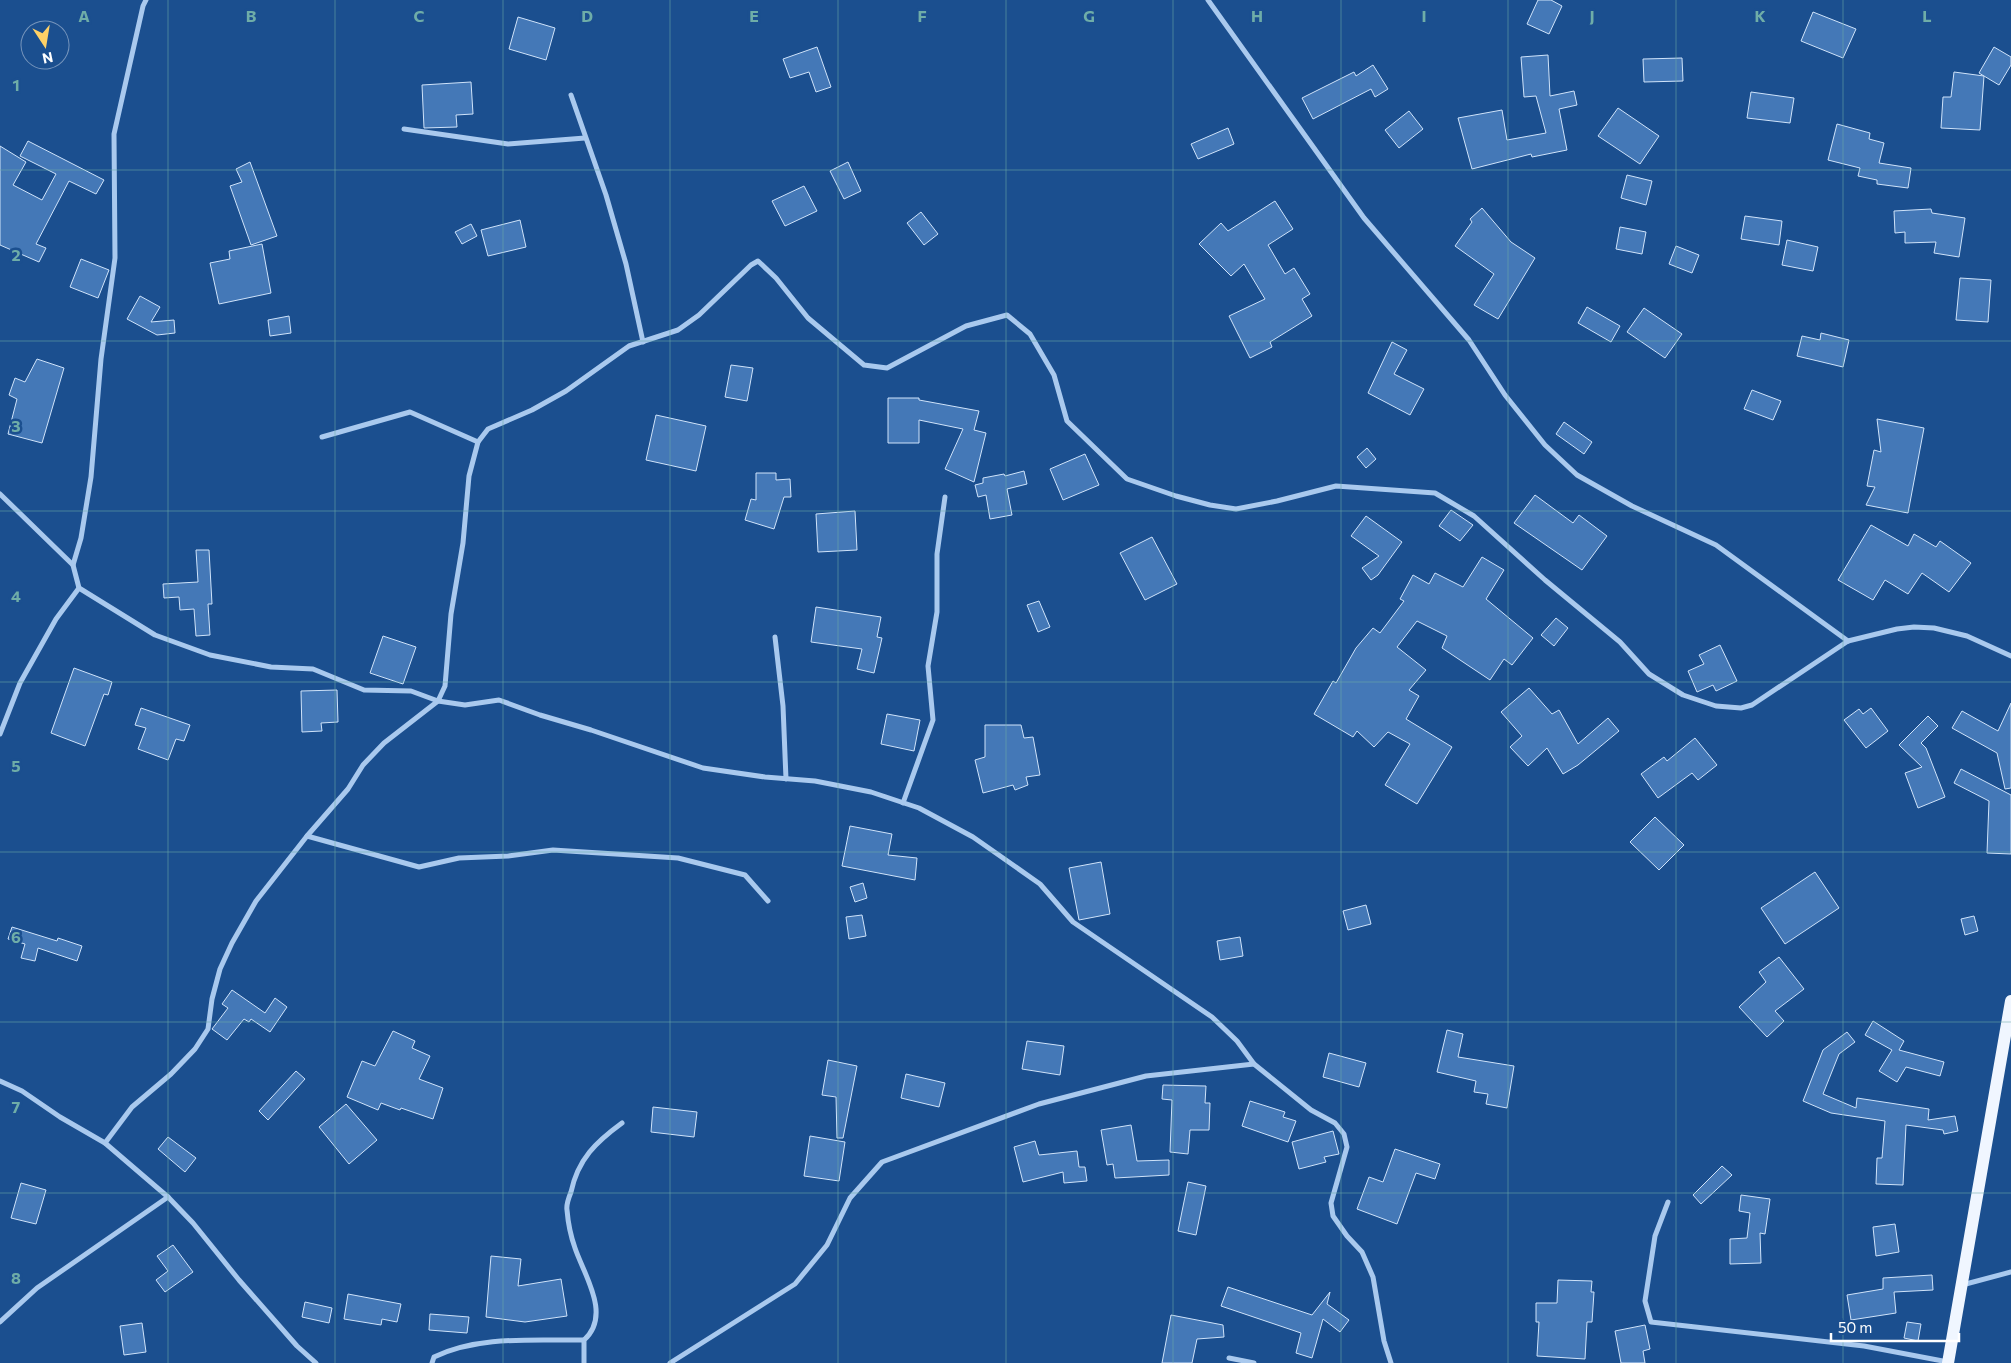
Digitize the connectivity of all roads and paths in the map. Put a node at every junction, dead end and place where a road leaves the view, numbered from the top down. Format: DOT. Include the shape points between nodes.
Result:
graph roads {
  1 [pos="146,0"];
  2 [pos="1208,0"];
  3 [pos="571,95"];
  4 [pos="404,129"];
  5 [pos="585,138"];
  6 [pos="643,342"];
  7 [pos="322,437"];
  8 [pos="478,442"];
  9 [pos="0,494"];
  10 [pos="945,497"];
  11 [pos="73,565"];
  12 [pos="79,588"];
  13 [pos="775,637"];
  14 [pos="1848,641"];
  15 [pos="2011,656"];
  16 [pos="438,701"];
  17 [pos="0,734"];
  18 [pos="786,778"];
  19 [pos="903,803"];
  20 [pos="306,836"];
  21 [pos="768,901"];
  22 [pos="2011,1001"];
  23 [pos="1254,1064"];
  24 [pos="0,1081"];
  25 [pos="622,1123"];
  26 [pos="104,1143"];
  27 [pos="168,1197"];
  28 [pos="1668,1202"];
  29 [pos="2011,1272"];
  30 [pos="1961,1285"];
  31 [pos="0,1322"];
  32 [pos="584,1340"];
  33 [pos="1229,1358"];
  34 [pos="1949,1362"];
  35 [pos="316,1363"];
  36 [pos="432,1363"];
  37 [pos="584,1363"];
  38 [pos="670,1363"];
  39 [pos="1254,1363"];
  40 [pos="1391,1363"];
  1 -- 11 [label="street" via="114,134 115,258 100,359 91,477"];
  2 -- 14 [label="street" via="1364,218 1469,340 1505,395 1545,445 1577,475 1632,506 1716,545"];
  3 -- 5 [label="street"];
  4 -- 5 [label="street" via="508,144"];
  5 -- 6 [label="street" via="626,264"];
  6 -- 8 [label="street" via="629,346 566,391 488,429"];
  6 -- 14 [label="street" via="678,330 700,315 758,261 808,318 864,365 887,368 966,326 1007,315 1030,334 1054,376 1067,421 1127,479 1176,496 1236,509 1336,486 1435,494 1474,516 1620,642 1649,674 1683,695 1716,706 1741,708 1752,705"];
  7 -- 8 [label="street" via="410,412"];
  8 -- 16 [label="street" via="469,476 445,686"];
  9 -- 11 [label="street"];
  10 -- 19 [label="street" via="937,554 937,612 928,666 933,720"];
  11 -- 12 [label="street"];
  12 -- 16 [label="street" via="155,634 210,656 271,667 313,669 364,690 411,691"];
  12 -- 17 [label="street" via="56,619 20,683"];
  13 -- 18 [label="street" via="783,706"];
  14 -- 15 [label="street" via="1914,626 1966,636"];
  16 -- 18 [label="street" via="465,706 499,700 703,768"];
  16 -- 20 [label="street" via="384,743"];
  18 -- 19 [label="street" via="871,792"];
  19 -- 23 [label="street" via="919,808 974,838 1040,884 1073,922 1212,1017 1237,1041"];
  20 -- 21 [label="street" via="419,867 459,858 553,850 678,858 745,875"];
  20 -- 26 [label="street" via="256,901 232,943 220,968 208,1029 195,1049 132,1107"];
  22 -- 30 [label="main road"];
  23 -- 38 [label="street" via="1146,1076 1039,1104 882,1162 850,1198 827,1245 795,1284"];
  23 -- 40 [label="street" via="1311,1110 1335,1123 1344,1134 1348,1147 1331,1204 1333,1216 1362,1252 1373,1277"];
  24 -- 26 [label="street" via="22,1091"];
  25 -- 32 [label="street" via="599,1139 584,1158 572,1184 566,1209 575,1248 595,1302 596,1320"];
  26 -- 27 [label="street"];
  27 -- 31 [label="street" via="37,1288"];
  27 -- 35 [label="street" via="238,1280"];
  28 -- 34 [label="street" via="1655,1236 1645,1301 1651,1322 1864,1346"];
  29 -- 30 [label="street"];
  30 -- 34 [label="main road"];
  32 -- 36 [label="street" via="488,1342 453,1348 434,1357"];
  32 -- 37 [label="street"];
  33 -- 39 [label="street"];
}
